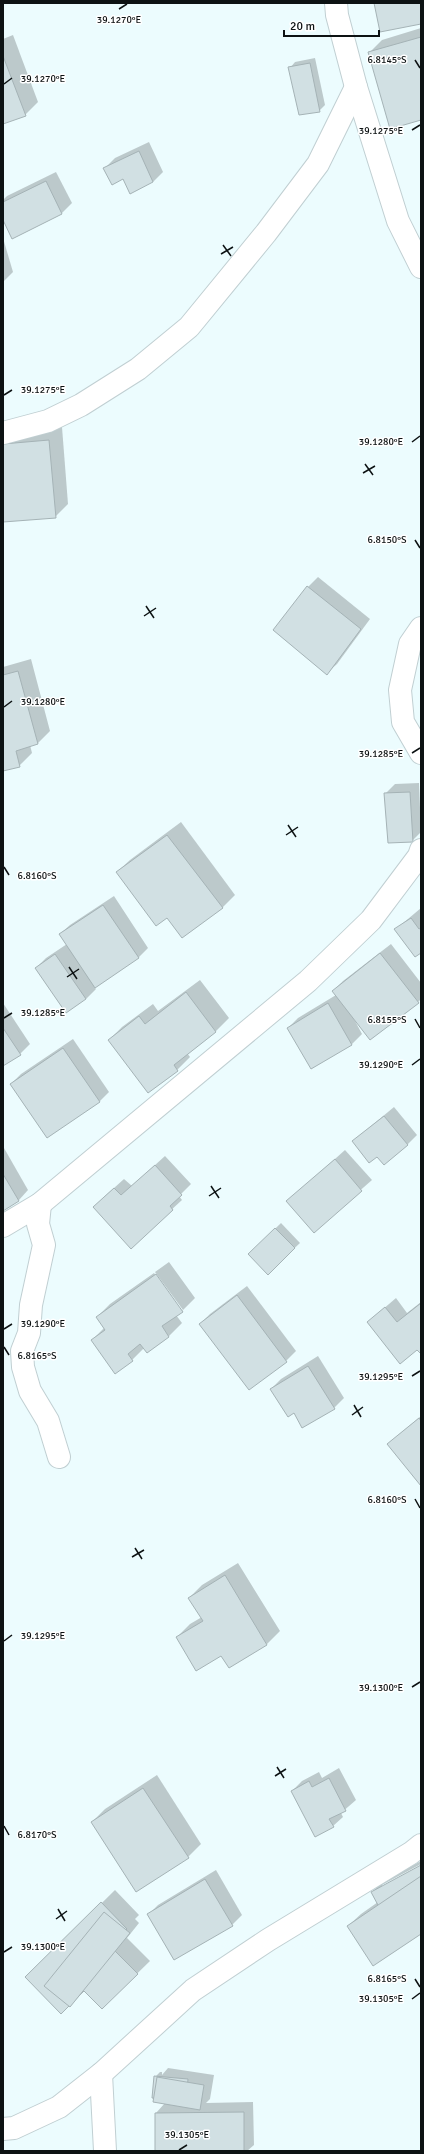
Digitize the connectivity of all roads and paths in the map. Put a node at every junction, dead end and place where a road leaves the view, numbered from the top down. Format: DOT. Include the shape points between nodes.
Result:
graph roads {
  1 [pos="336,3"];
  2 [pos="356,87"];
  3 [pos="421,267"];
  4 [pos="3,433"];
  5 [pos="421,628"];
  6 [pos="421,753"];
  7 [pos="421,850"];
  8 [pos="40,1204"];
  9 [pos="3,1226"];
  10 [pos="59,1457"];
  11 [pos="421,1845"];
  12 [pos="101,2074"];
  13 [pos="3,2129"];
  14 [pos="105,2151"];
  1 -- 2 [label="street"];
  2 -- 3 [label="street" via="398,221"];
  2 -- 4 [label="street" via="318,164 266,233 189,327 138,369 81,405 48,421"];
  5 -- 6 [label="street" via="410,644 400,690 403,722"];
  7 -- 8 [label="street" via="371,920 308,981"];
  8 -- 9 [label="street"];
  8 -- 10 [label="street" via="38,1224 44,1245 31,1305 29,1333 22,1351 22,1366 30,1391 48,1421"];
  11 -- 12 [label="street" via="193,1990"];
  12 -- 13 [label="street" via="59,2107 14,2128"];
  12 -- 14 [label="street"];
}
